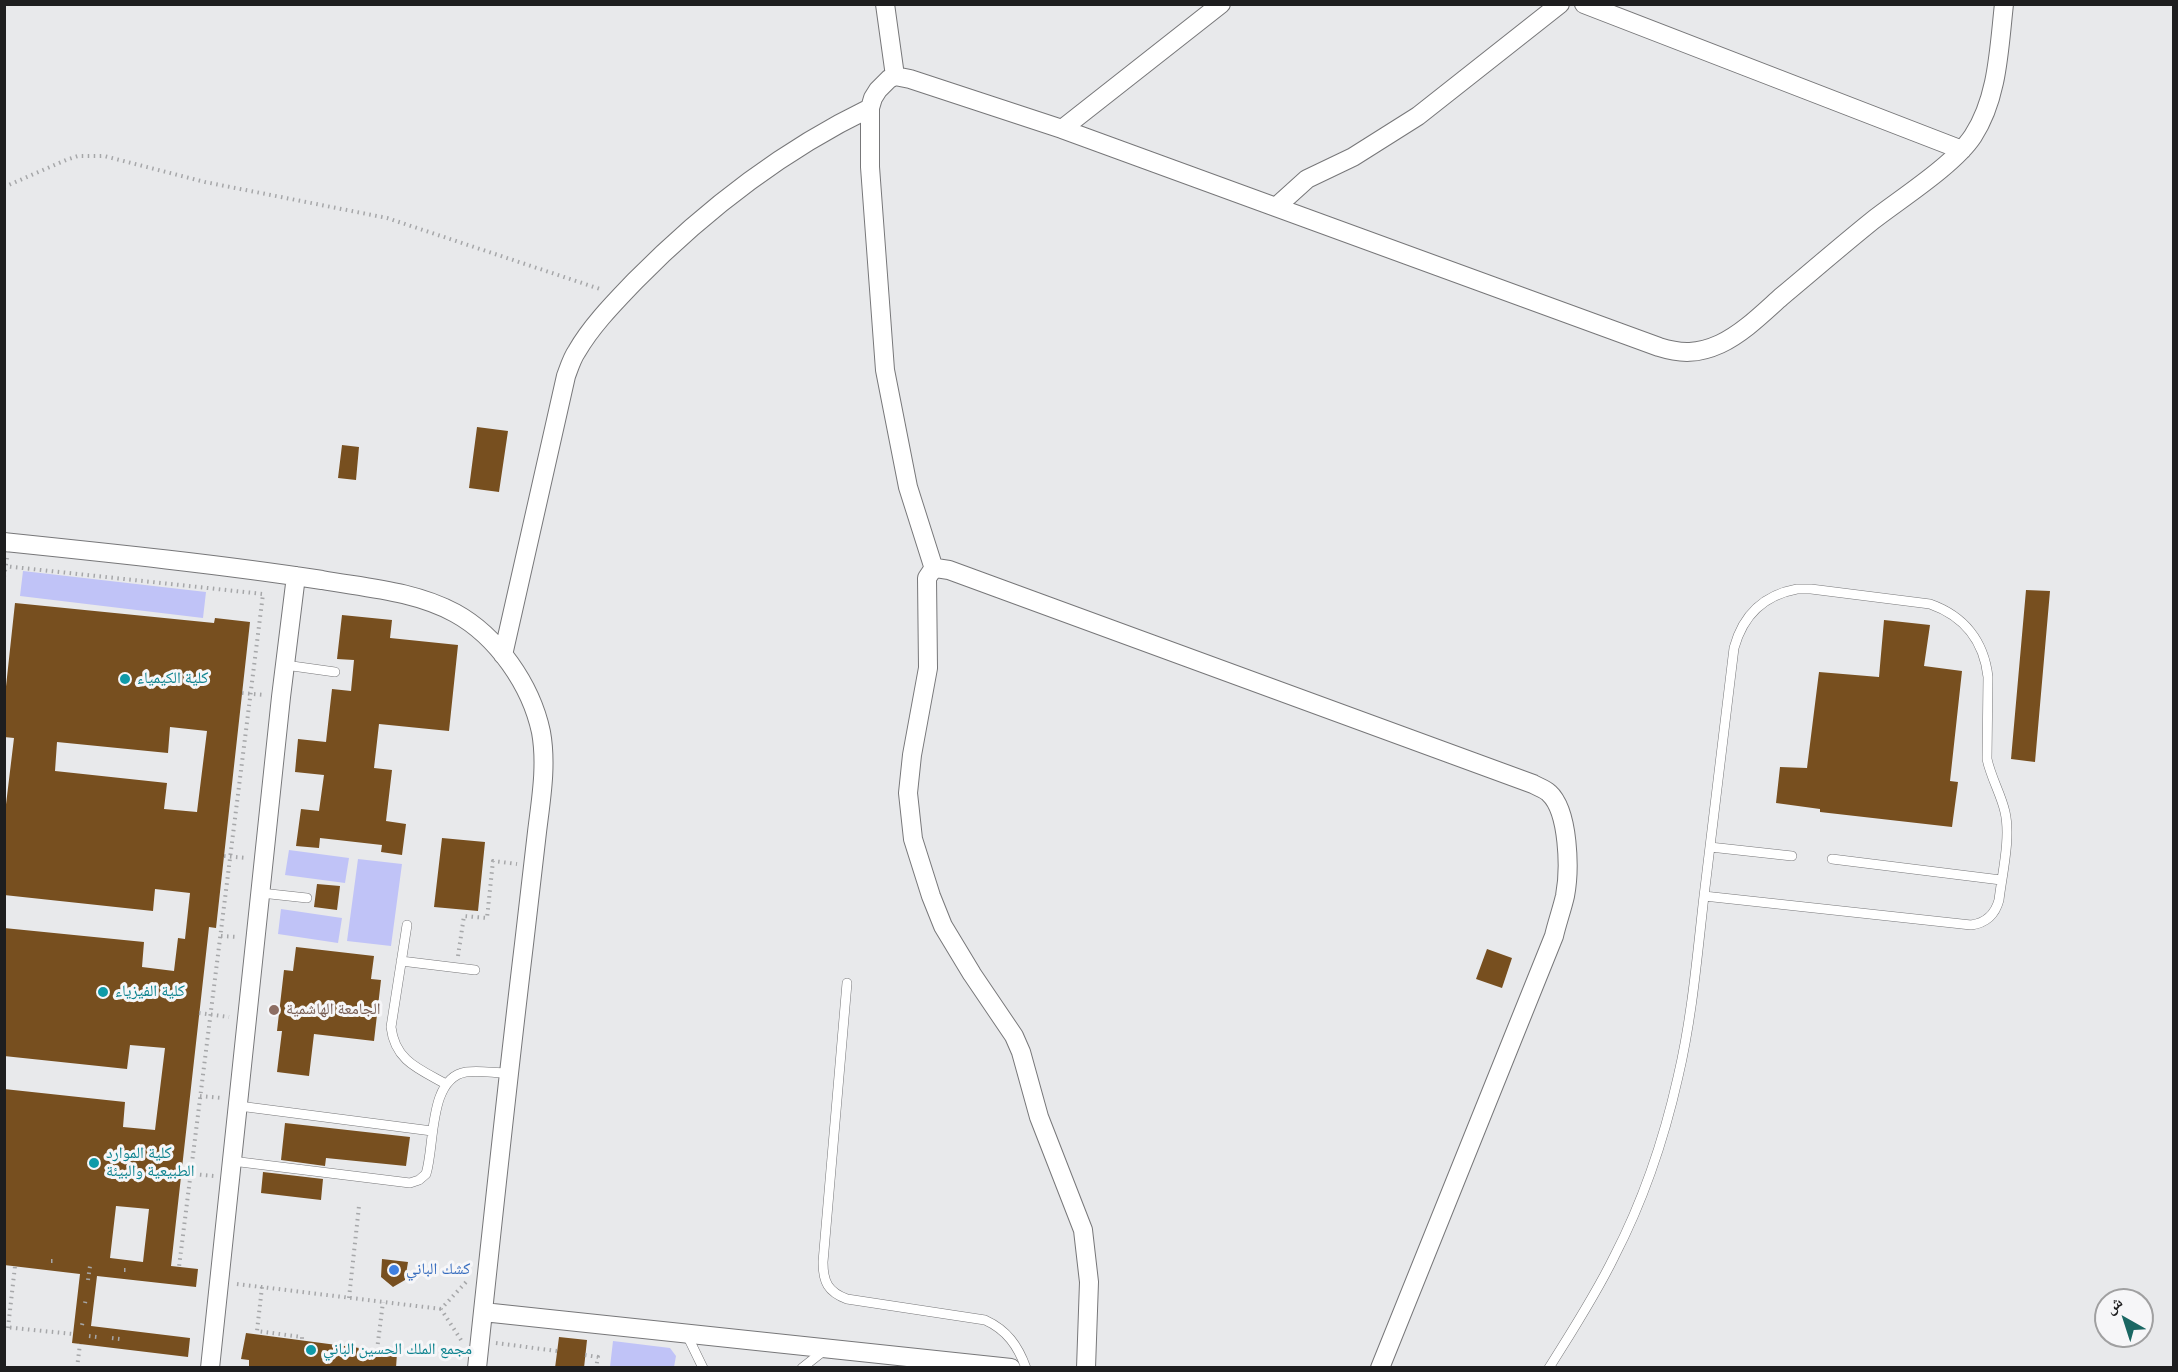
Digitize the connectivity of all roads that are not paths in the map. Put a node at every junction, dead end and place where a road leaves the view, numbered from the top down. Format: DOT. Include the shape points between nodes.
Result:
graph roads {
  1 [pos="885,4"];
  2 [pos="1221,4"];
  3 [pos="1560,4"];
  4 [pos="1584,4"];
  5 [pos="2004,4"];
  6 [pos="895,76"];
  7 [pos="870,108"];
  8 [pos="1062,129"];
  9 [pos="1962,150"];
  10 [pos="1276,207"];
  11 [pos="4,542"];
  12 [pos="934,569"];
  13 [pos="296,576"];
  14 [pos="503,655"];
  15 [pos="285,665"];
  16 [pos="335,672"];
  17 [pos="1710,847"];
  18 [pos="1792,856"];
  19 [pos="1832,859"];
  20 [pos="2001,880"];
  21 [pos="261,893"];
  22 [pos="1704,896"];
  23 [pos="307,898"];
  24 [pos="407,925"];
  25 [pos="401,961"];
  26 [pos="475,970"];
  27 [pos="847,983"];
  28 [pos="508,1073"];
  29 [pos="446,1084"];
  30 [pos="239,1106"];
  31 [pos="432,1131"];
  32 [pos="232,1169"];
  33 [pos="483,1312"];
  34 [pos="686,1333"];
  35 [pos="827,1348"];
  36 [pos="974,1365"];
  37 [pos="210,1368"];
  38 [pos="477,1368"];
  39 [pos="704,1368"];
  40 [pos="802,1368"];
  41 [pos="1011,1368"];
  42 [pos="1026,1368"];
  43 [pos="1086,1368"];
  44 [pos="1380,1368"];
  45 [pos="1549,1368"];
  1 -- 6 [label="street"];
  2 -- 8 [label="street"];
  3 -- 10 [label="street" via="1418,116 1353,157 1307,179"];
  4 -- 9 [label="street"];
  5 -- 9 [label="street" via="1987,109"];
  6 -- 7 [label="street" via="878,90"];
  6 -- 8 [label="street"];
  7 -- 12 [label="street" via="870,167 885,370 908,487"];
  7 -- 14 [label="street" via="807,142 662,253 620,296 576,351 566,376"];
  8 -- 10 [label="street"];
  9 -- 10 [label="street" via="1751,324 1722,343 1688,354 1659,347"];
  11 -- 13 [label="street"];
  12 -- 43 [label="street" via="927,579 928,668 908,793 913,839 943,926 1018,1044 1039,1117 1083,1230 1089,1282"];
  12 -- 44 [label="street" via="949,570 1533,784 1549,792 1558,806 1567,856 1565,894 1554,936"];
  13 -- 14 [label="street" via="430,602 457,614 482,632"];
  13 -- 15 [label="street"];
  14 -- 28 [label="street" via="533,708 541,733 543,759"];
  15 -- 16 [label="lane"];
  15 -- 21 [label="street"];
  17 -- 18 [label="lane"];
  17 -- 20 [label="lane" via="1737,635 1761,603 1784,591 1811,589 1930,604 1953,614 1978,641 1988,677 1988,759 2007,827"];
  17 -- 22 [label="lane"];
  19 -- 20 [label="lane"];
  20 -- 22 [label="lane" via="1999,900 1992,915 1971,925"];
  21 -- 23 [label="lane"];
  21 -- 30 [label="street"];
  22 -- 45 [label="lane" via="1686,1038 1653,1164 1615,1257"];
  24 -- 25 [label="lane"];
  25 -- 26 [label="lane"];
  25 -- 29 [label="lane" via="391,1027 396,1047 408,1062"];
  27 -- 42 [label="lane" via="823,1262 827,1286 847,1299 986,1320 1012,1339"];
  28 -- 29 [label="lane" via="466,1072"];
  28 -- 33 [label="street"];
  29 -- 31 [label="lane"];
  30 -- 31 [label="lane"];
  30 -- 32 [label="street"];
  31 -- 32 [label="lane" via="426,1174 410,1183"];
  32 -- 37 [label="street"];
  33 -- 34 [label="street"];
  33 -- 38 [label="street"];
  34 -- 35 [label="street"];
  34 -- 39 [label="lane"];
  35 -- 36 [label="street"];
  35 -- 40 [label="lane"];
  36 -- 41 [label="street"];
}
